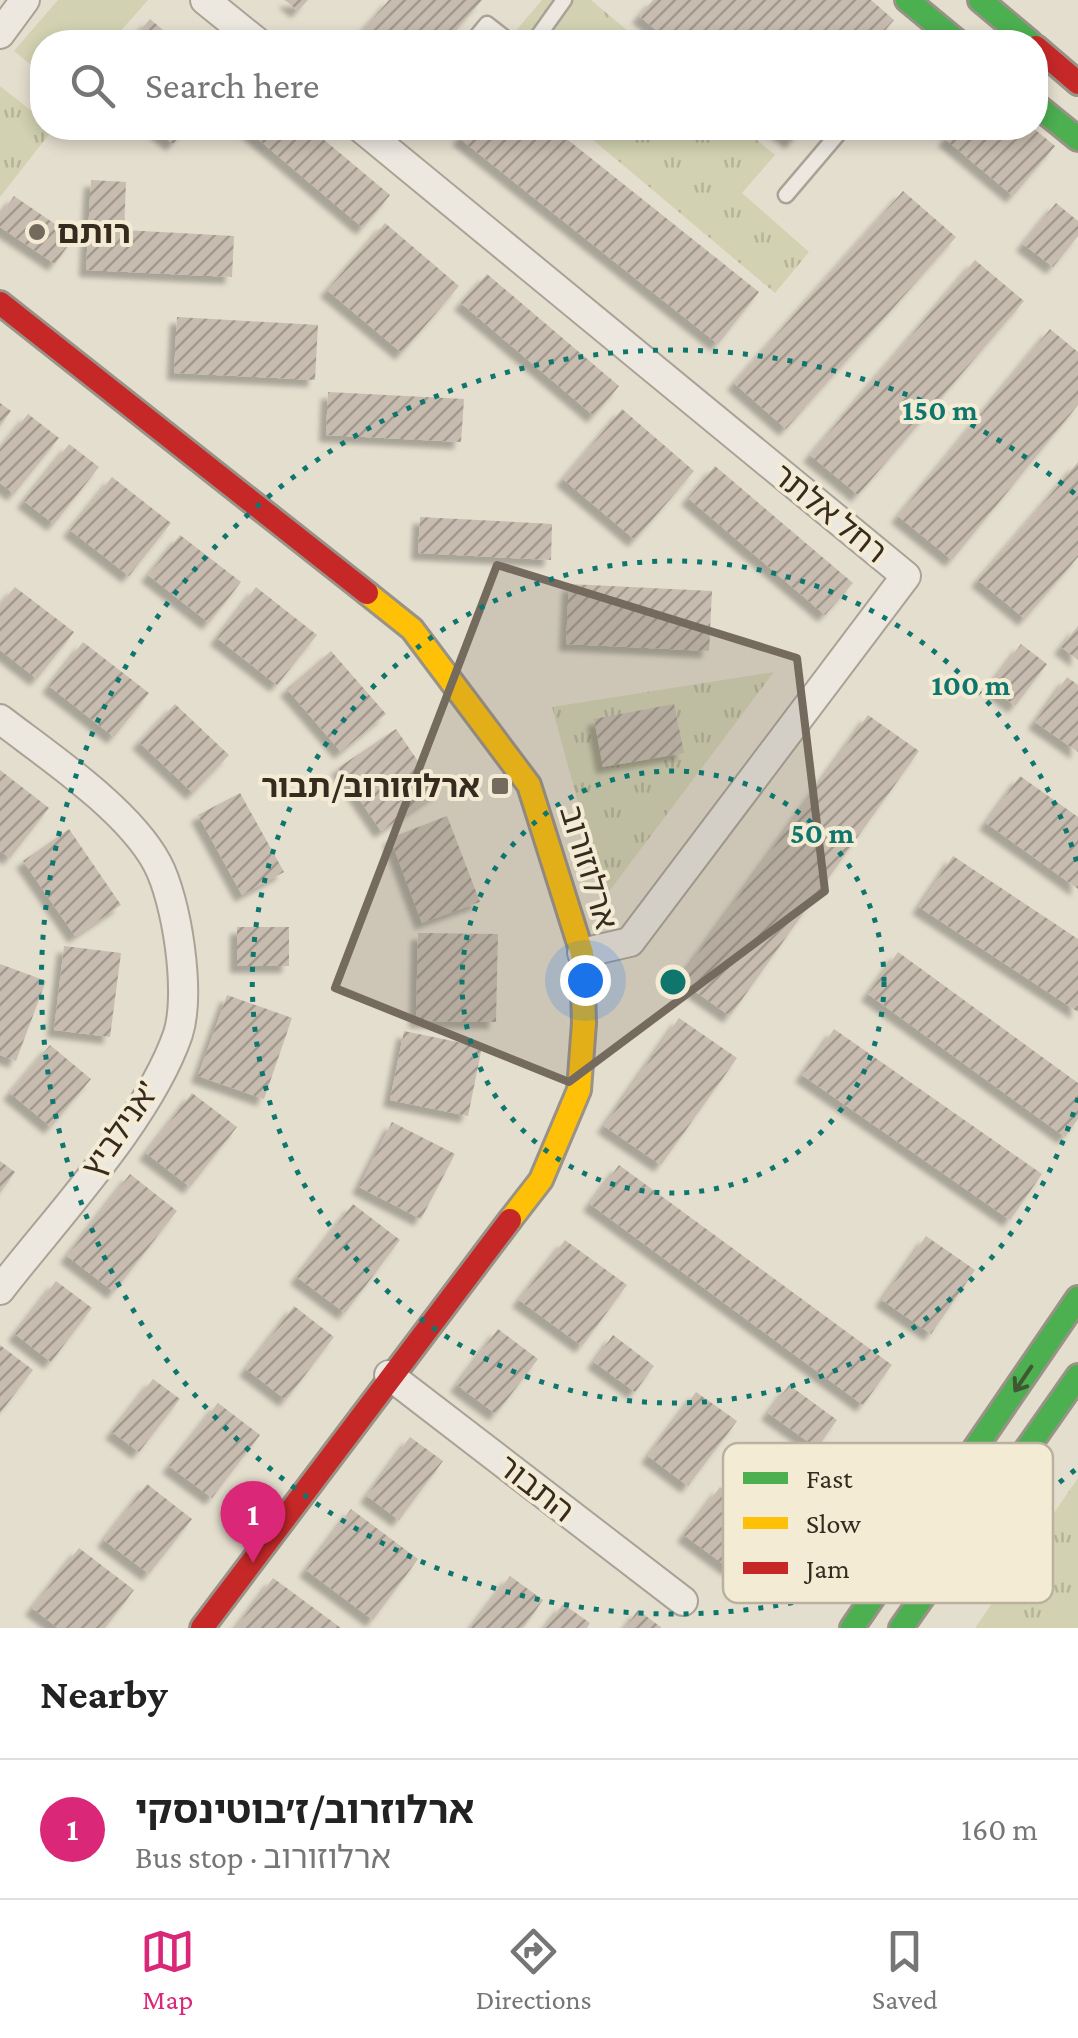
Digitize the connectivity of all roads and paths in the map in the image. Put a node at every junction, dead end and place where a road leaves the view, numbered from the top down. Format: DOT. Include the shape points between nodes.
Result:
graph roads {
  1 [pos="24,0"];
  2 [pos="205,0"];
  3 [pos="564,0"];
  4 [pos="907,0"];
  5 [pos="980,0"];
  6 [pos="936,23"];
  7 [pos="242,30"];
  8 [pos="543,30"];
  9 [pos="944,30"];
  10 [pos="950,30"];
  11 [pos="1015,30"];
  12 [pos="0,34"];
  13 [pos="1048,58"];
  14 [pos="1078,83"];
  15 [pos="1048,115"];
  16 [pos="1078,139"];
  17 [pos="395,140"];
  18 [pos="833,140"];
  19 [pos="786,196"];
  20 [pos="0,302"];
  21 [pos="0,719"];
  22 [pos="582,953"];
  23 [pos="0,1290"];
  24 [pos="1078,1298"];
  25 [pos="389,1375"];
  26 [pos="1078,1376"];
  27 [pos="979,1443"];
  28 [pos="1031,1443"];
  29 [pos="683,1601"];
  30 [pos="869,1603"];
  31 [pos="919,1603"];
  32 [pos="202,1628"];
  33 [pos="852,1628"];
  34 [pos="901,1628"];
  1 -- 12 [label="street"];
  2 -- 7 [label="street"];
  3 -- 8 [label="lane"];
  4 -- 6 [label="street"];
  5 -- 11 [label="street"];
  6 -- 9 [label="street"];
  6 -- 10 [label="lane"];
  13 -- 14 [label="street"];
  15 -- 16 [label="street"];
  17 -- 22 [label="street, רחל אלתר" via="906,576 630,942"];
  18 -- 19 [label="lane"];
  20 -- 22 [label="street, ארלוזורוב" via="412,628 529,785"];
  21 -- 23 [label="street, אנילביץ'" via="98,795 156,860 177,914 181,970 179,1031 144,1103"];
  22 -- 25 [label="street, ארלוזורוב" via="579,1090 542,1180"];
  24 -- 27 [label="street, one-way"];
  25 -- 29 [label="street, התבור"];
  25 -- 32 [label="street, ארלוזורוב"];
  26 -- 28 [label="street"];
  30 -- 33 [label="street, one-way"];
  31 -- 34 [label="street"];
}
